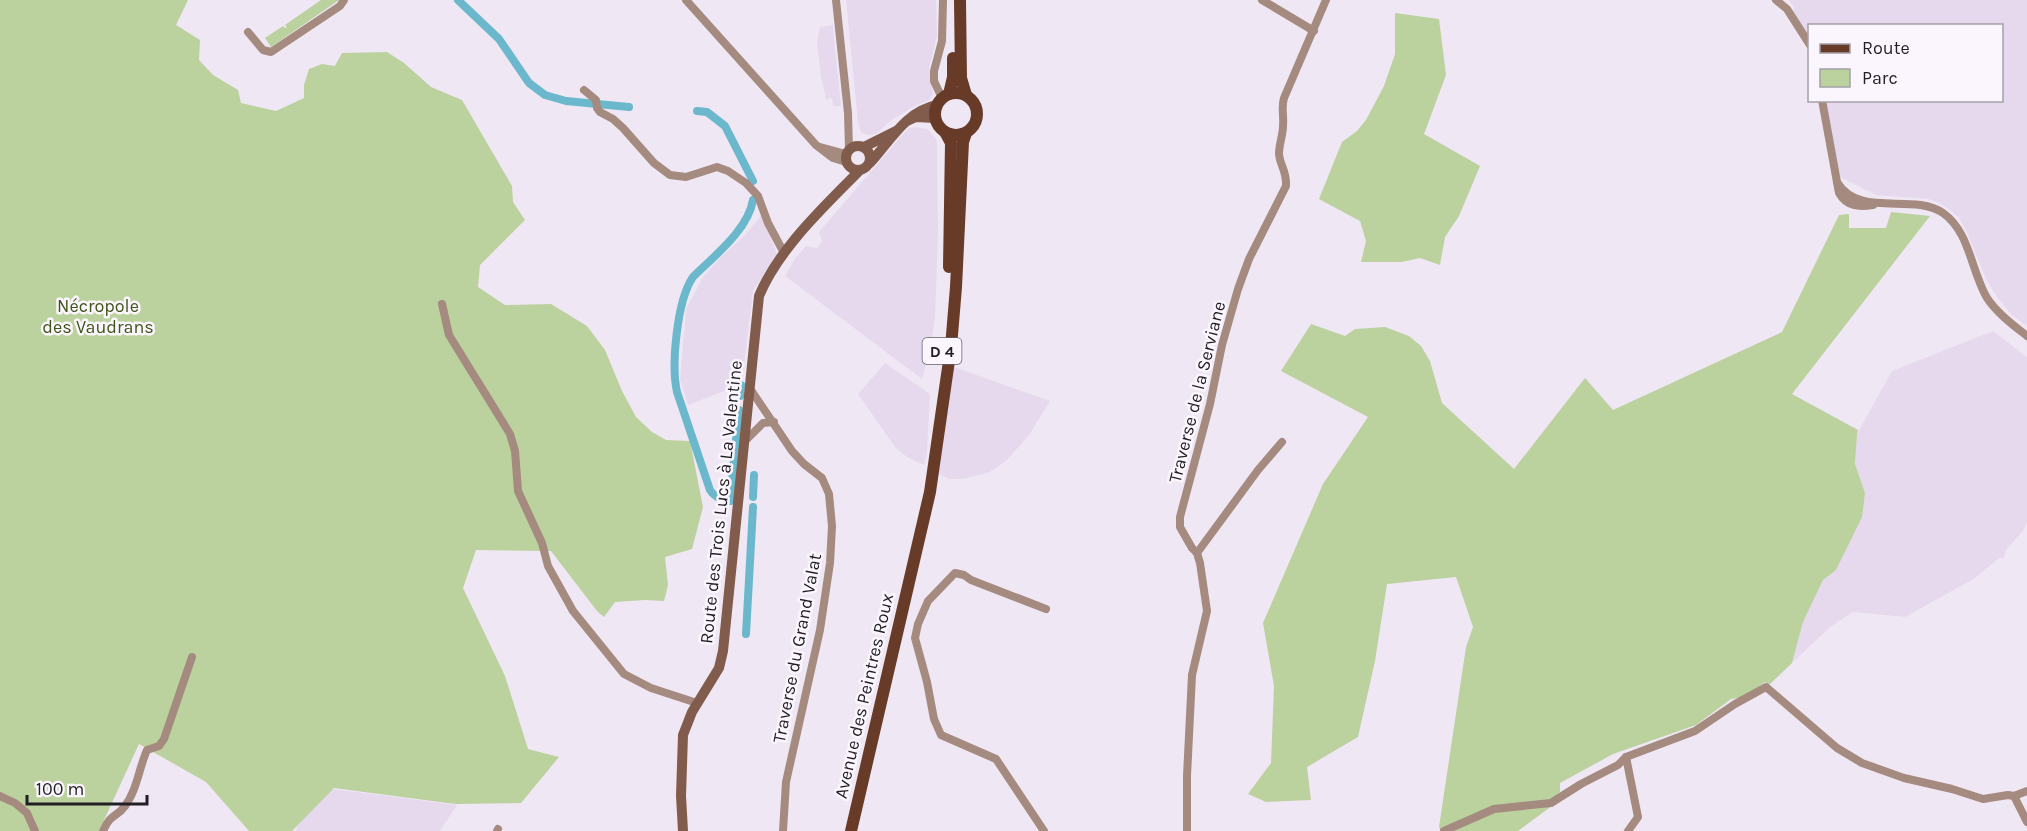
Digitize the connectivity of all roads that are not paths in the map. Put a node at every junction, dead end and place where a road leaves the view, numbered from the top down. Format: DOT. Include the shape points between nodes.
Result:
graph roads {
  1 [pos="344,0"];
  2 [pos="686,0"];
  3 [pos="836,0"];
  4 [pos="943,0"];
  5 [pos="952,0"];
  6 [pos="960,0"];
  7 [pos="1262,0"];
  8 [pos="1326,0"];
  9 [pos="1776,0"];
  10 [pos="1314,31"];
  11 [pos="248,32"];
  12 [pos="1808,43"];
  13 [pos="584,90"];
  14 [pos="966,95"];
  15 [pos="942,99"];
  16 [pos="1822,102"];
  17 [pos="935,118"];
  18 [pos="906,121"];
  19 [pos="896,131"];
  20 [pos="945,132"];
  21 [pos="966,133"];
  22 [pos="864,147"];
  23 [pos="848,157"];
  24 [pos="870,163"];
  25 [pos="860,170"];
  26 [pos="837,194"];
  27 [pos="784,253"];
  28 [pos="442,304"];
  29 [pos="2027,336"];
  30 [pos="751,390"];
  31 [pos="774,422"];
  32 [pos="744,442"];
  33 [pos="1282,442"];
  34 [pos="1197,553"];
  35 [pos="912,570"];
  36 [pos="1046,609"];
  37 [pos="192,657"];
  38 [pos="697,703"];
  39 [pos="1626,758"];
  40 [pos="2027,791"];
  41 [pos="0,796"];
  42 [pos="2014,796"];
  43 [pos="2027,822"];
  44 [pos="35,831"];
  45 [pos="103,831"];
  46 [pos="683,831"];
  47 [pos="783,831"];
  48 [pos="851,831"];
  49 [pos="1044,831"];
  50 [pos="1188,831"];
  51 [pos="1444,831"];
  52 [pos="1628,831"];
  1 -- 11 [label="street" via="271,52 256,44"];
  2 -- 23 [label="street" via="816,145"];
  3 -- 23 [label="street, Route des Trois Lucs à La Valentine" via="848,113"];
  4 -- 15 [label="street" via="942,41 933,71"];
  5 -- 15 [label="main road" via="953,77"];
  6 -- 14 [label="main road" via="961,78"];
  7 -- 10 [label="street"];
  8 -- 10 [label="street, Traverse de la Serviane"];
  9 -- 12 [label="street" via="1787,9"];
  10 -- 34 [label="street, Traverse de la Serviane" via="1281,108 1279,152 1287,174 1286,186 1238,289 1180,517 1180,527"];
  13 -- 27 [label="street" via="670,176 686,177 717,167 746,183 758,196"];
  14 -- 15 [label="main road" via="957,92"];
  14 -- 21 [label="main road" via="978,114 975,125"];
  15 -- 17 [label="main road"];
  15 -- 18 [label="street"];
  16 -- 29 [label="street" via="1837,182 1842,190 1855,198 1936,208 1948,217 1961,233 1988,299"];
  17 -- 18 [label="street"];
  17 -- 20 [label="main road"];
  18 -- 19 [label="street"];
  19 -- 22 [label="street"];
  19 -- 24 [label="street"];
  20 -- 21 [label="main road"];
  20 -- 35 [label="main road, Avenue des Peintres Roux / D 4" via="951,143 949,286"];
  21 -- 35 [label="main road, Avenue des Peintres Roux / D 4" via="951,347 930,492"];
  22 -- 23 [label="street" via="856,146"];
  22 -- 24 [label="street" via="870,154"];
  23 -- 25 [label="street" via="851,168"];
  23 -- 26 [label="street, Route des Trois Lucs à La Valentine"];
  24 -- 25 [label="street"];
  25 -- 26 [label="street, Route des Trois Lucs à La Valentine"];
  26 -- 27 [label="street, Route des Trois Lucs à La Valentine"];
  27 -- 30 [label="street, Route des Trois Lucs à La Valentine" via="759,296"];
  28 -- 38 [label="street" via="449,334 510,434 518,491 548,566 573,611 624,674 651,688"];
  30 -- 31 [label="street, Traverse du Grand Valat"];
  30 -- 32 [label="street, Route des Trois Lucs à La Valentine"];
  31 -- 32 [label="street" via="763,423"];
  31 -- 47 [label="street, Traverse du Grand Valat" via="792,451 822,478 830,494 832,526 820,630 786,782"];
  32 -- 38 [label="street, Route des Trois Lucs à La Valentine" via="723,651 718,668"];
  33 -- 34 [label="street"];
  34 -- 50 [label="street, Traverse de la Serviane" via="1207,611 1192,675"];
  35 -- 48 [label="main road, Avenue des Peintres Roux / D 4"];
  36 -- 49 [label="street" via="955,573 928,601 915,638 941,735 996,759"];
  37 -- 45 [label="street" via="164,740 147,750 129,799"];
  38 -- 46 [label="street, Route des Trois Lucs à La Valentine" via="681,744"];
  39 -- 42 [label="street" via="1695,731 1766,687 1837,748 1862,763 1983,799"];
  39 -- 51 [label="street" via="1551,803 1494,809"];
  39 -- 52 [label="street" via="1638,812"];
  40 -- 42 [label="street"];
  41 -- 44 [label="street" via="27,813"];
  42 -- 43 [label="street"];
}
